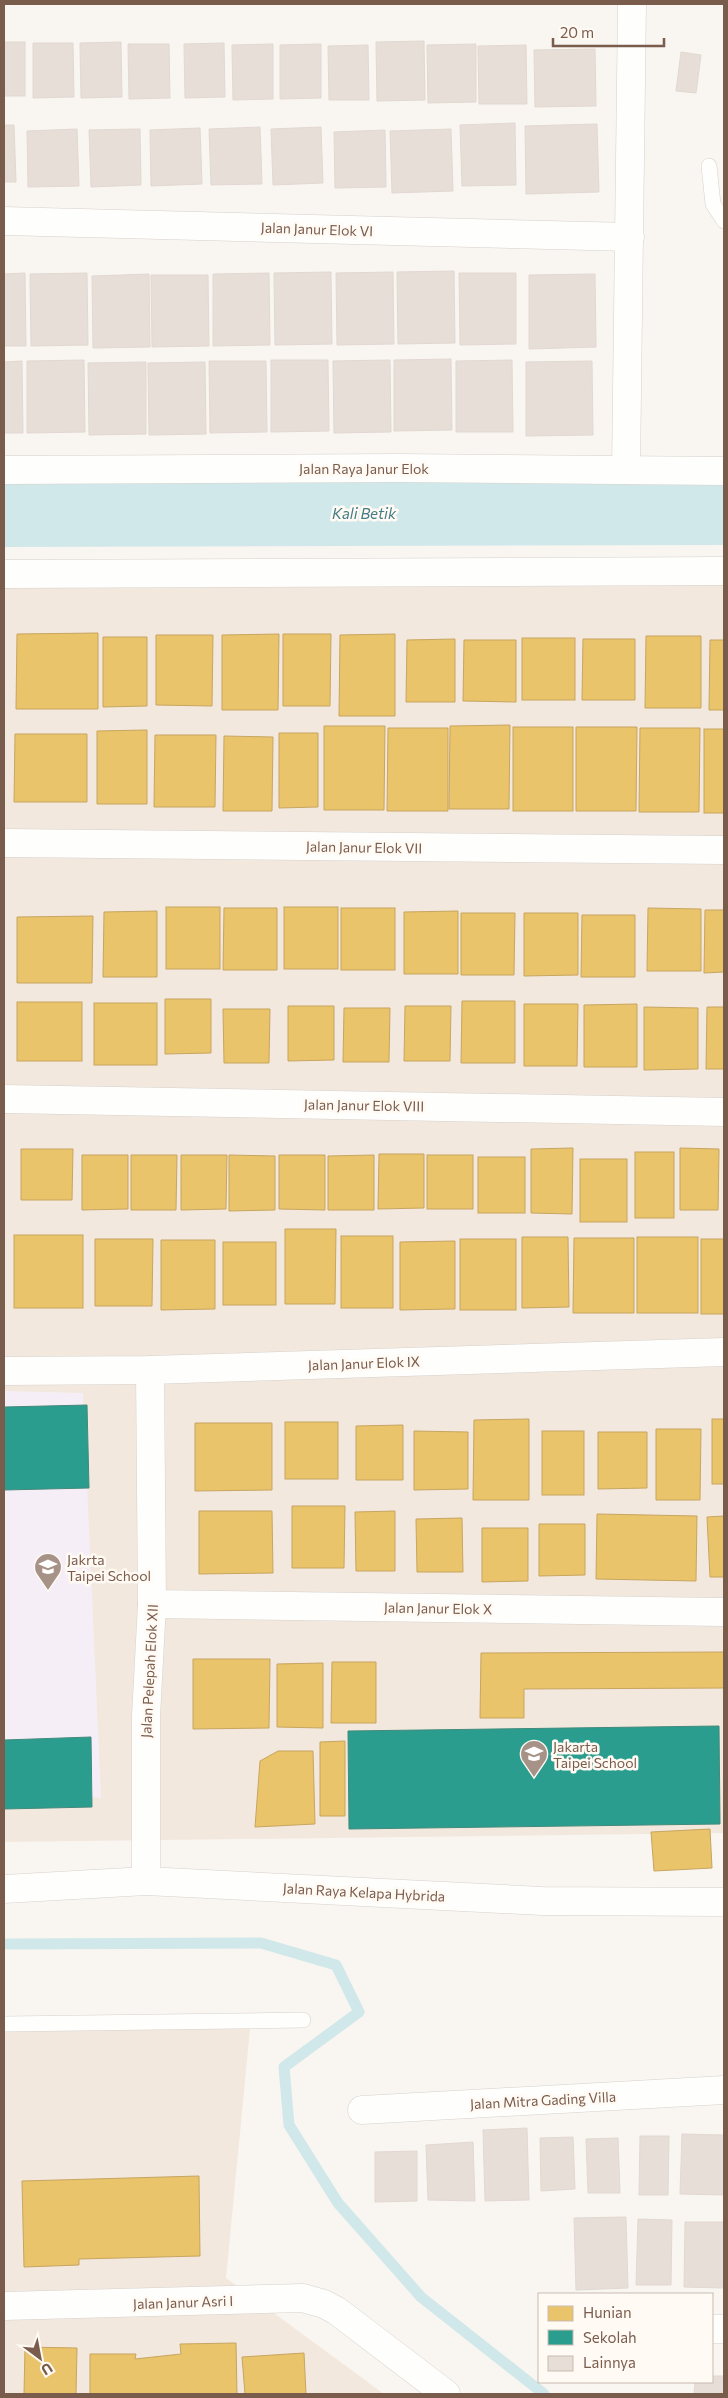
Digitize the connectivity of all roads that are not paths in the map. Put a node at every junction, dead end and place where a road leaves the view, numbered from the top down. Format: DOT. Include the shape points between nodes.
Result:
graph roads {
  1 [pos="632,4"];
  2 [pos="709,166"];
  3 [pos="4,221"];
  4 [pos="724,221"];
  5 [pos="630,238"];
  6 [pos="4,470"];
  7 [pos="626,470"];
  8 [pos="724,471"];
  9 [pos="724,571"];
  10 [pos="4,574"];
  11 [pos="4,843"];
  12 [pos="724,850"];
  13 [pos="4,1099"];
  14 [pos="724,1112"];
  15 [pos="724,1352"];
  16 [pos="150,1370"];
  17 [pos="4,1371"];
  18 [pos="152,1604"];
  19 [pos="724,1612"];
  20 [pos="146,1881"];
  21 [pos="4,1888"];
  22 [pos="724,1902"];
  23 [pos="303,2020"];
  24 [pos="4,2024"];
  25 [pos="724,2090"];
  26 [pos="362,2110"];
  27 [pos="4,2306"];
  28 [pos="446,2394"];
  1 -- 5 [label="street"];
  2 -- 4 [label="lane" via="713,204"];
  3 -- 5 [label="street, Jalan Janur Elok VI"];
  5 -- 7 [label="street"];
  6 -- 7 [label="street, Jalan Raya Janur Elok"];
  7 -- 8 [label="street, Jalan Raya Janur Elok"];
  9 -- 10 [label="street"];
  11 -- 12 [label="street, Jalan Janur Elok VII"];
  13 -- 14 [label="street, Jalan Janur Elok VIII"];
  15 -- 16 [label="street, Jalan Janur Elok IX"];
  16 -- 17 [label="street, Jalan Janur Elok IX"];
  16 -- 18 [label="street, Jalan Pelepah Elok XII"];
  18 -- 19 [label="street, Jalan Janur Elok X"];
  18 -- 20 [label="street, Jalan Pelepah Elok XII" via="146,1716"];
  20 -- 21 [label="street, Jalan Raya Kelapa Hybrida"];
  20 -- 22 [label="street, Jalan Raya Kelapa Hybrida" via="542,1901"];
  23 -- 24 [label="lane"];
  25 -- 26 [label="street, Jalan Mitra Gading Villa"];
  27 -- 28 [label="street, Jalan Janur Asri I" via="303,2298 324,2304 355,2324"];
}
